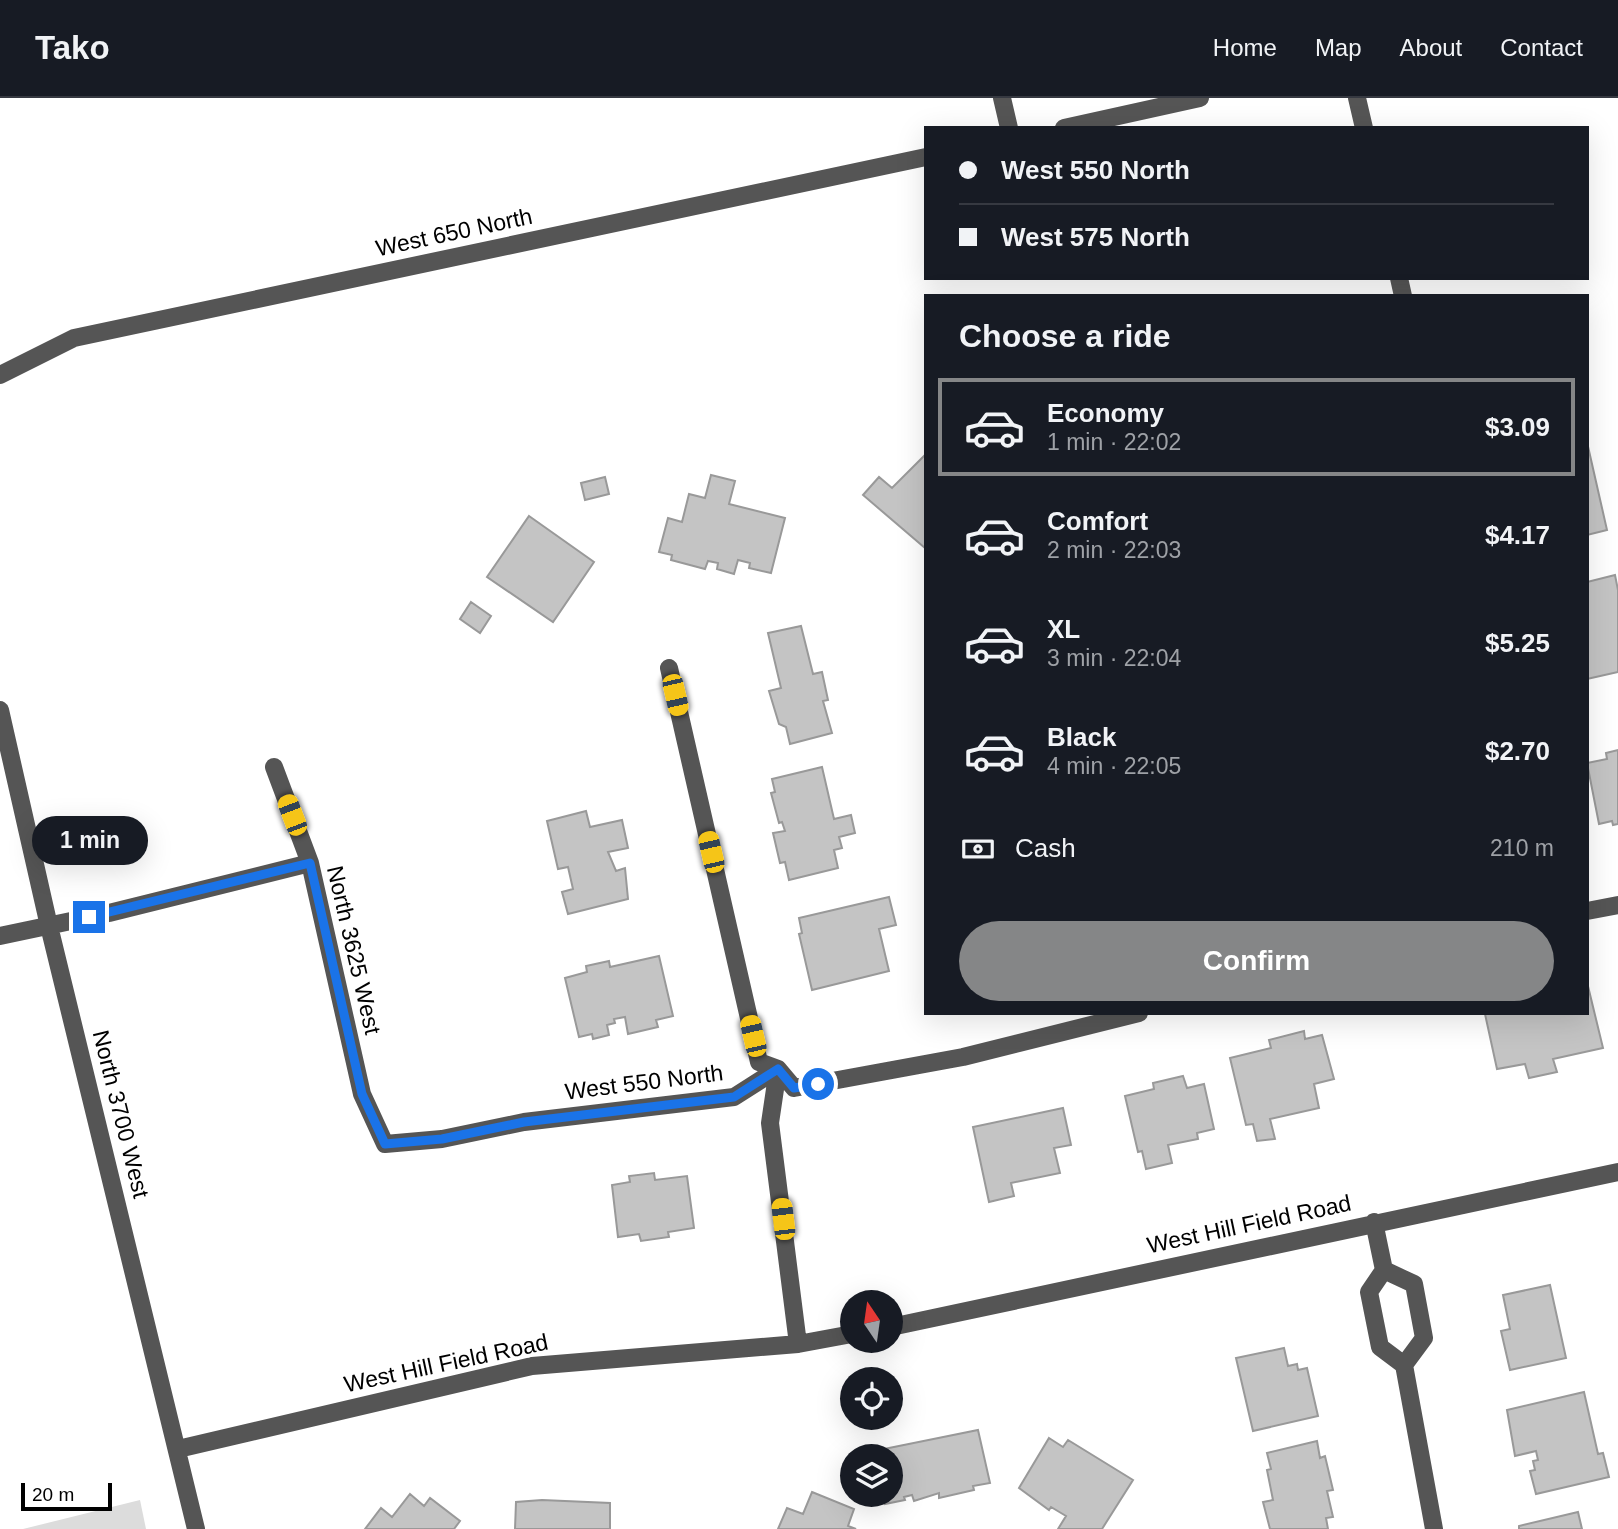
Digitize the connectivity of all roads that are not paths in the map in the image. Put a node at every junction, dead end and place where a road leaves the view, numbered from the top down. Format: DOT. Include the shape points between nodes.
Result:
graph roads {
  1 [pos="1002,98"];
  2 [pos="1200,98"];
  3 [pos="1357,98"];
  4 [pos="1009,126"];
  5 [pos="1073,126"];
  6 [pos="1364,126"];
  7 [pos="924,157"];
  8 [pos="0,375"];
  9 [pos="669,668"];
  10 [pos="0,710"];
  11 [pos="274,767"];
  12 [pos="310,863"];
  13 [pos="1618,905"];
  14 [pos="1589,911"];
  15 [pos="49,926"];
  16 [pos="0,936"];
  17 [pos="1131,1015"];
  18 [pos="778,1069"];
  19 [pos="385,1144"];
  20 [pos="1618,1172"];
  21 [pos="1374,1222"];
  22 [pos="1384,1270"];
  23 [pos="903,1324"];
  24 [pos="840,1336"];
  25 [pos="798,1344"];
  26 [pos="1404,1365"];
  27 [pos="178,1448"];
  28 [pos="196,1529"];
  29 [pos="1434,1529"];
  1 -- 4 [label="street"];
  2 -- 5 [label="street"];
  3 -- 6 [label="street"];
  7 -- 8 [label="street, West 650 North" via="74,338"];
  9 -- 18 [label="street" via="759,1062"];
  10 -- 15 [label="street, North 3700 West"];
  11 -- 12 [label="street, North 3625 West"];
  12 -- 15 [label="street"];
  12 -- 19 [label="street, North 3625 West" via="362,1094"];
  13 -- 14 [label="street"];
  15 -- 16 [label="street"];
  15 -- 27 [label="street, North 3700 West"];
  17 -- 18 [label="street" via="963,1057 794,1088"];
  18 -- 19 [label="street, West 550 North" via="734,1097"];
  18 -- 25 [label="street" via="770,1123"];
  20 -- 21 [label="street, West Hill Field Road"];
  21 -- 22 [label="street"];
  21 -- 23 [label="street, West Hill Field Road"];
  22 -- 26 [label="street" via="1369,1292 1380,1347"];
  22 -- 26 [label="street" via="1414,1284 1424,1338"];
  24 -- 25 [label="street, West Hill Field Road"];
  25 -- 27 [label="street, West Hill Field Road" via="532,1366"];
  26 -- 29 [label="street"];
  27 -- 28 [label="street, North 3700 West"];
}
